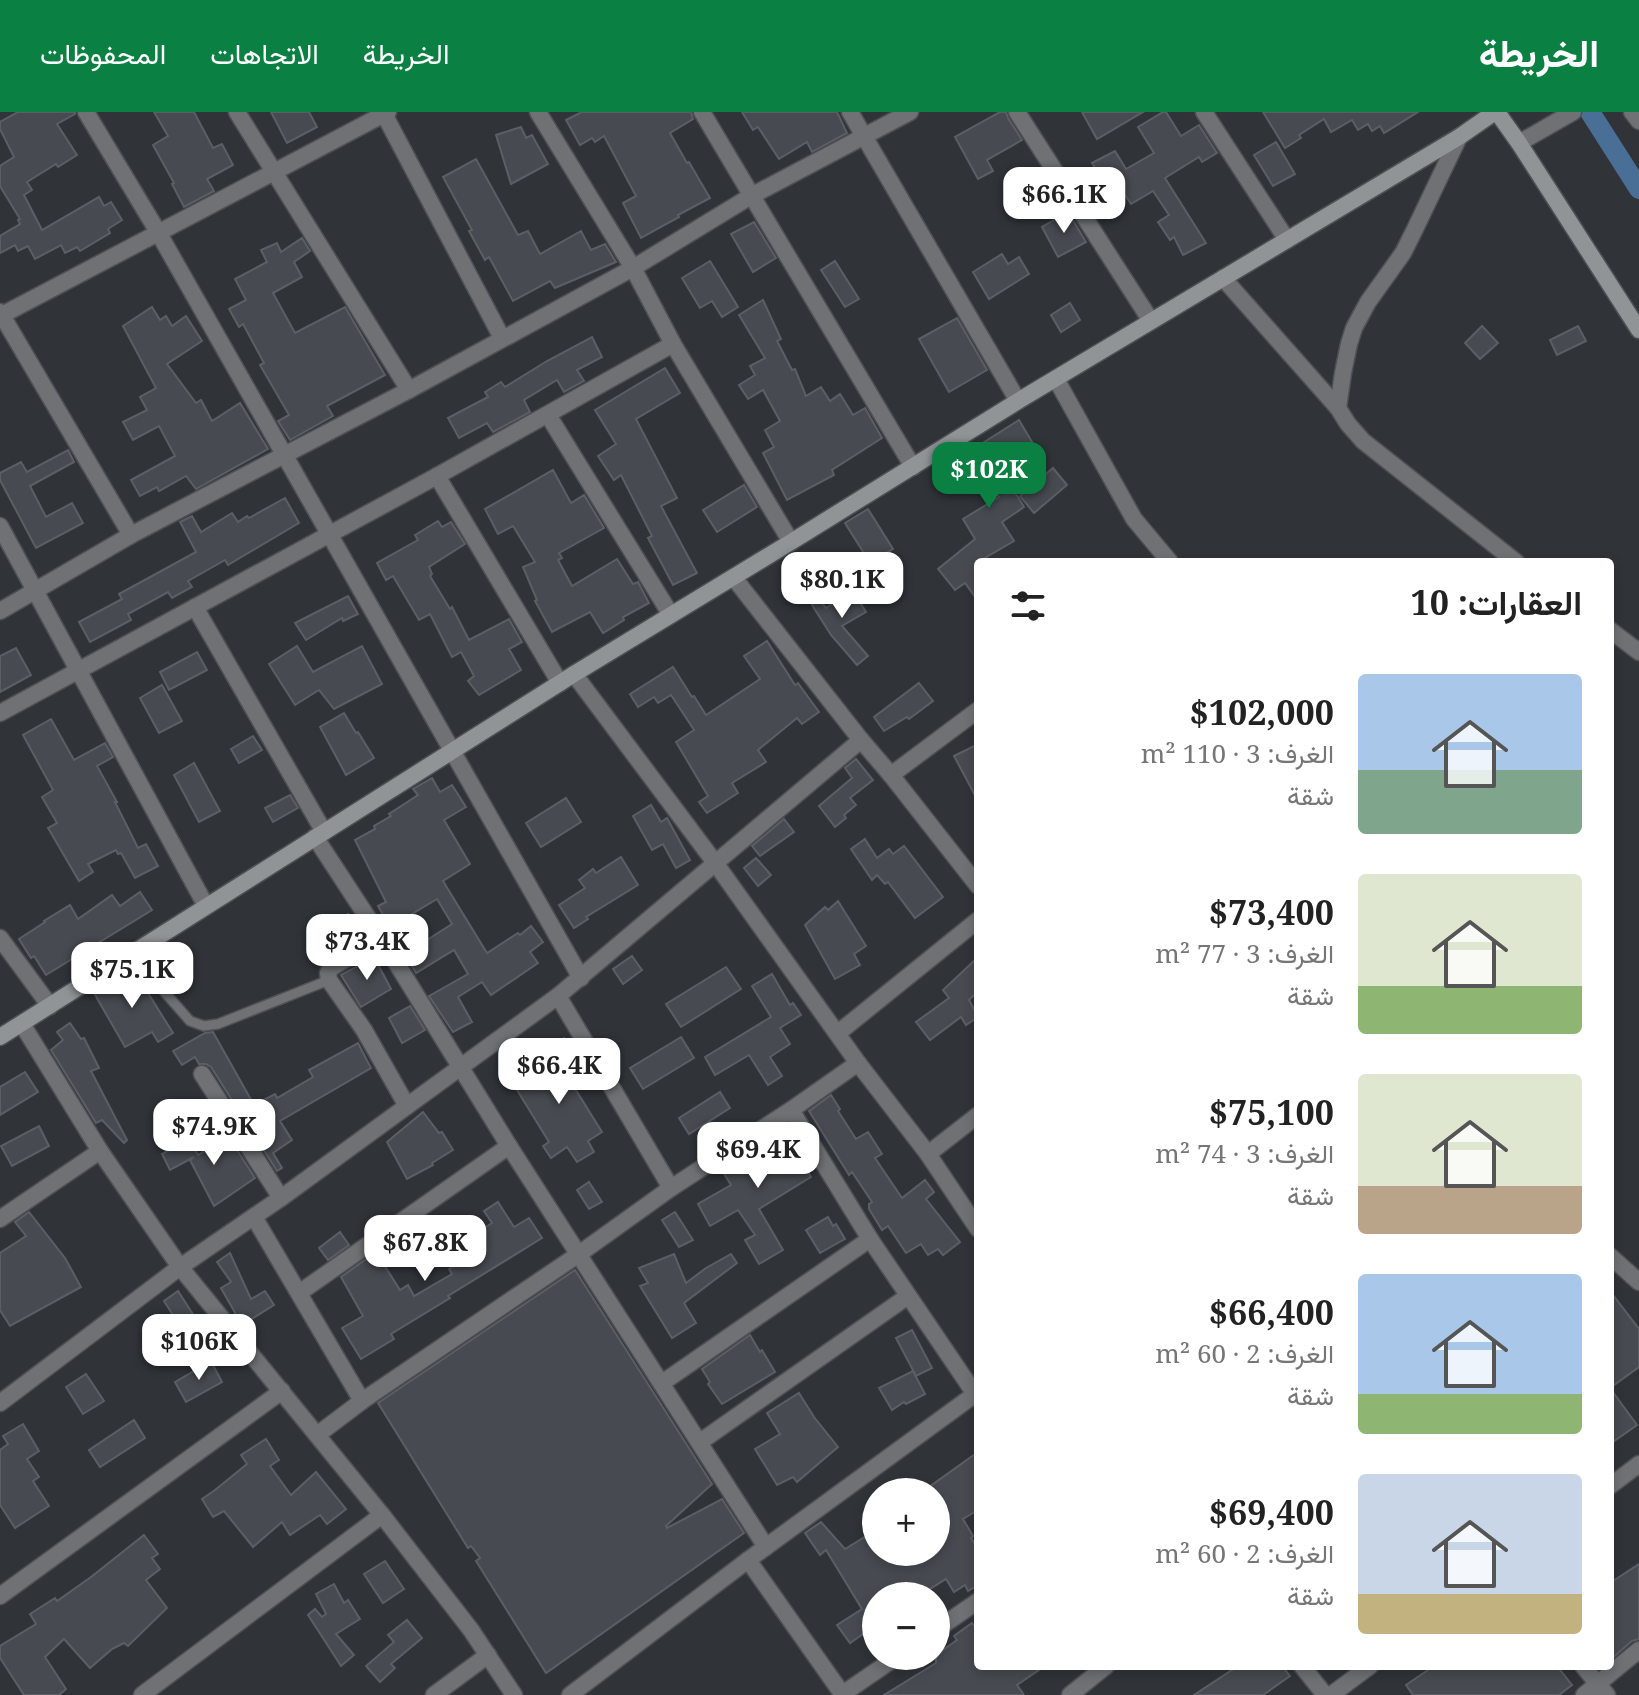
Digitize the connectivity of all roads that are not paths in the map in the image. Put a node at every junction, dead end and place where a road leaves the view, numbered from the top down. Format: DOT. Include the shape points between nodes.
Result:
graph roads {
  1 [pos="86,112"];
  2 [pos="237,112"];
  3 [pos="538,112"];
  4 [pos="702,112"];
  5 [pos="850,112"];
  6 [pos="910,112"];
  7 [pos="1017,112"];
  8 [pos="1204,112"];
  9 [pos="1496,112"];
  10 [pos="1573,112"];
  11 [pos="1632,112"];
  12 [pos="385,113"];
  13 [pos="1639,121"];
  14 [pos="865,137"];
  15 [pos="1459,137"];
  16 [pos="1519,143"];
  17 [pos="273,172"];
  18 [pos="751,196"];
  19 [pos="158,232"];
  20 [pos="1287,240"];
  21 [pos="633,268"];
  22 [pos="1223,278"];
  23 [pos="0,314"];
  24 [pos="1151,321"];
  25 [pos="1639,330"];
  26 [pos="502,338"];
  27 [pos="673,344"];
  28 [pos="1056,379"];
  29 [pos="409,390"];
  30 [pos="1018,401"];
  31 [pos="1338,408"];
  32 [pos="548,415"];
  33 [pos="285,456"];
  34 [pos="913,467"];
  35 [pos="437,476"];
  36 [pos="0,526"];
  37 [pos="330,534"];
  38 [pos="131,535"];
  39 [pos="791,542"];
  40 [pos="1167,558"];
  41 [pos="1511,558"];
  42 [pos="734,578"];
  43 [pos="35,591"];
  44 [pos="195,607"];
  45 [pos="0,611"];
  46 [pos="671,615"];
  47 [pos="1614,633"];
  48 [pos="1639,652"];
  49 [pos="79,669"];
  50 [pos="567,679"];
  51 [pos="0,713"];
  52 [pos="974,713"];
  53 [pos="861,740"];
  54 [pos="452,753"];
  55 [pos="891,775"];
  56 [pos="320,834"];
  57 [pos="716,864"];
  58 [pos="974,881"];
  59 [pos="206,906"];
  60 [pos="974,923"];
  61 [pos="0,938"];
  62 [pos="381,938"];
  63 [pos="131,954"];
  64 [pos="581,978"];
  65 [pos="329,980"];
  66 [pos="558,996"];
  67 [pos="50,1006"];
  68 [pos="22,1024"];
  69 [pos="838,1033"];
  70 [pos="0,1037"];
  71 [pos="858,1063"];
  72 [pos="461,1068"];
  73 [pos="202,1074"];
  74 [pos="407,1106"];
  75 [pos="791,1110"];
  76 [pos="974,1118"];
  77 [pos="509,1146"];
  78 [pos="100,1151"];
  79 [pos="928,1154"];
  80 [pos="671,1188"];
  81 [pos="281,1198"];
  82 [pos="254,1217"];
  83 [pos="0,1219"];
  84 [pos="974,1221"];
  85 [pos="870,1239"];
  86 [pos="579,1254"];
  87 [pos="1614,1261"];
  88 [pos="180,1267"];
  89 [pos="1639,1282"];
  90 [pos="299,1293"];
  91 [pos="908,1296"];
  92 [pos="662,1383"];
  93 [pos="974,1390"];
  94 [pos="282,1391"];
  95 [pos="974,1394"];
  96 [pos="362,1401"];
  97 [pos="0,1403"];
  98 [pos="317,1435"];
  99 [pos="700,1442"];
  100 [pos="1639,1464"];
  101 [pos="1614,1483"];
  102 [pos="382,1515"];
  103 [pos="766,1547"];
  104 [pos="748,1560"];
  105 [pos="0,1596"];
  106 [pos="974,1604"];
  107 [pos="950,1620"];
  108 [pos="1639,1650"];
  109 [pos="488,1655"];
  110 [pos="878,1670"];
  111 [pos="1101,1670"];
  112 [pos="1305,1670"];
  113 [pos="1365,1670"];
  114 [pos="1586,1670"];
  115 [pos="1602,1689"];
  116 [pos="142,1695"];
  117 [pos="434,1695"];
  118 [pos="514,1695"];
  119 [pos="570,1695"];
  120 [pos="842,1695"];
  121 [pos="1070,1695"];
  122 [pos="1325,1695"];
  123 [pos="1331,1695"];
  124 [pos="1584,1695"];
  1 -- 19 [label="street"];
  2 -- 17 [label="street"];
  3 -- 21 [label="street"];
  4 -- 18 [label="street"];
  5 -- 14 [label="street"];
  6 -- 14 [label="street"];
  7 -- 24 [label="street"];
  8 -- 20 [label="street"];
  9 -- 15 [label="street"];
  9 -- 16 [label="street"];
  10 -- 16 [label="street"];
  11 -- 13 [label="street"];
  12 -- 17 [label="street"];
  12 -- 26 [label="street"];
  14 -- 18 [label="street"];
  14 -- 30 [label="street"];
  15 -- 20 [label="street"];
  15 -- 31 [label="street" via="1403,253 1354,328"];
  16 -- 25 [label="street"];
  17 -- 19 [label="street"];
  17 -- 29 [label="street"];
  18 -- 21 [label="street"];
  18 -- 34 [label="street"];
  19 -- 23 [label="street"];
  19 -- 33 [label="street"];
  20 -- 22 [label="street"];
  21 -- 26 [label="street"];
  21 -- 27 [label="street"];
  22 -- 24 [label="street"];
  22 -- 31 [label="street"];
  23 -- 38 [label="street"];
  24 -- 28 [label="street"];
  26 -- 29 [label="street"];
  27 -- 32 [label="street"];
  27 -- 39 [label="street"];
  28 -- 30 [label="street"];
  28 -- 40 [label="street" via="1134,519"];
  29 -- 33 [label="street"];
  30 -- 34 [label="street"];
  31 -- 41 [label="street" via="1363,441"];
  32 -- 35 [label="street"];
  32 -- 46 [label="street"];
  33 -- 37 [label="street"];
  33 -- 38 [label="street"];
  34 -- 39 [label="street"];
  35 -- 37 [label="street"];
  35 -- 50 [label="street"];
  36 -- 43 [label="street"];
  37 -- 44 [label="street"];
  37 -- 54 [label="street"];
  38 -- 43 [label="street"];
  39 -- 42 [label="street"];
  42 -- 46 [label="street"];
  42 -- 53 [label="street"];
  43 -- 45 [label="street"];
  43 -- 49 [label="street"];
  44 -- 49 [label="street"];
  44 -- 56 [label="street"];
  46 -- 50 [label="street"];
  47 -- 48 [label="street"];
  49 -- 51 [label="street"];
  49 -- 59 [label="street"];
  50 -- 54 [label="street"];
  50 -- 57 [label="street"];
  52 -- 55 [label="street"];
  53 -- 55 [label="street"];
  53 -- 57 [label="street"];
  54 -- 56 [label="street"];
  54 -- 64 [label="street"];
  55 -- 58 [label="street"];
  56 -- 59 [label="street"];
  56 -- 62 [label="street"];
  57 -- 64 [label="street"];
  57 -- 69 [label="street"];
  59 -- 63 [label="street"];
  60 -- 69 [label="street"];
  61 -- 67 [label="street"];
  62 -- 65 [label="street" via="331,968"];
  62 -- 72 [label="street"];
  63 -- 65 [label="lane" via="190,1021 204,1026"];
  63 -- 67 [label="street"];
  64 -- 66 [label="street"];
  65 -- 74 [label="street"];
  66 -- 72 [label="street"];
  66 -- 80 [label="street"];
  67 -- 68 [label="street"];
  68 -- 70 [label="street"];
  68 -- 78 [label="street"];
  69 -- 71 [label="street"];
  71 -- 75 [label="street"];
  71 -- 79 [label="street"];
  72 -- 74 [label="street"];
  72 -- 77 [label="street"];
  73 -- 81 [label="street"];
  74 -- 81 [label="street"];
  75 -- 80 [label="street"];
  75 -- 85 [label="street"];
  76 -- 79 [label="street"];
  77 -- 86 [label="street"];
  77 -- 90 [label="street"];
  78 -- 83 [label="street"];
  78 -- 88 [label="street"];
  79 -- 84 [label="street"];
  80 -- 86 [label="street"];
  81 -- 82 [label="street"];
  82 -- 88 [label="street"];
  82 -- 90 [label="street"];
  85 -- 91 [label="street"];
  85 -- 92 [label="street"];
  86 -- 92 [label="street"];
  86 -- 96 [label="street"];
  87 -- 89 [label="street"];
  88 -- 94 [label="street"];
  88 -- 97 [label="street"];
  90 -- 96 [label="street"];
  91 -- 93 [label="street"];
  91 -- 99 [label="street"];
  92 -- 99 [label="street"];
  94 -- 98 [label="street"];
  94 -- 105 [label="street"];
  95 -- 103 [label="street"];
  96 -- 98 [label="street"];
  98 -- 102 [label="street"];
  99 -- 103 [label="street"];
  100 -- 101 [label="street"];
  102 -- 109 [label="street"];
  102 -- 116 [label="street"];
  103 -- 104 [label="street"];
  104 -- 119 [label="street"];
  104 -- 120 [label="street"];
  106 -- 107 [label="street"];
  108 -- 115 [label="street"];
  109 -- 117 [label="street"];
  109 -- 118 [label="street"];
  110 -- 120 [label="street"];
  111 -- 121 [label="street"];
  112 -- 122 [label="street"];
  113 -- 123 [label="street"];
  114 -- 115 [label="street"];
  115 -- 124 [label="street"];
}
